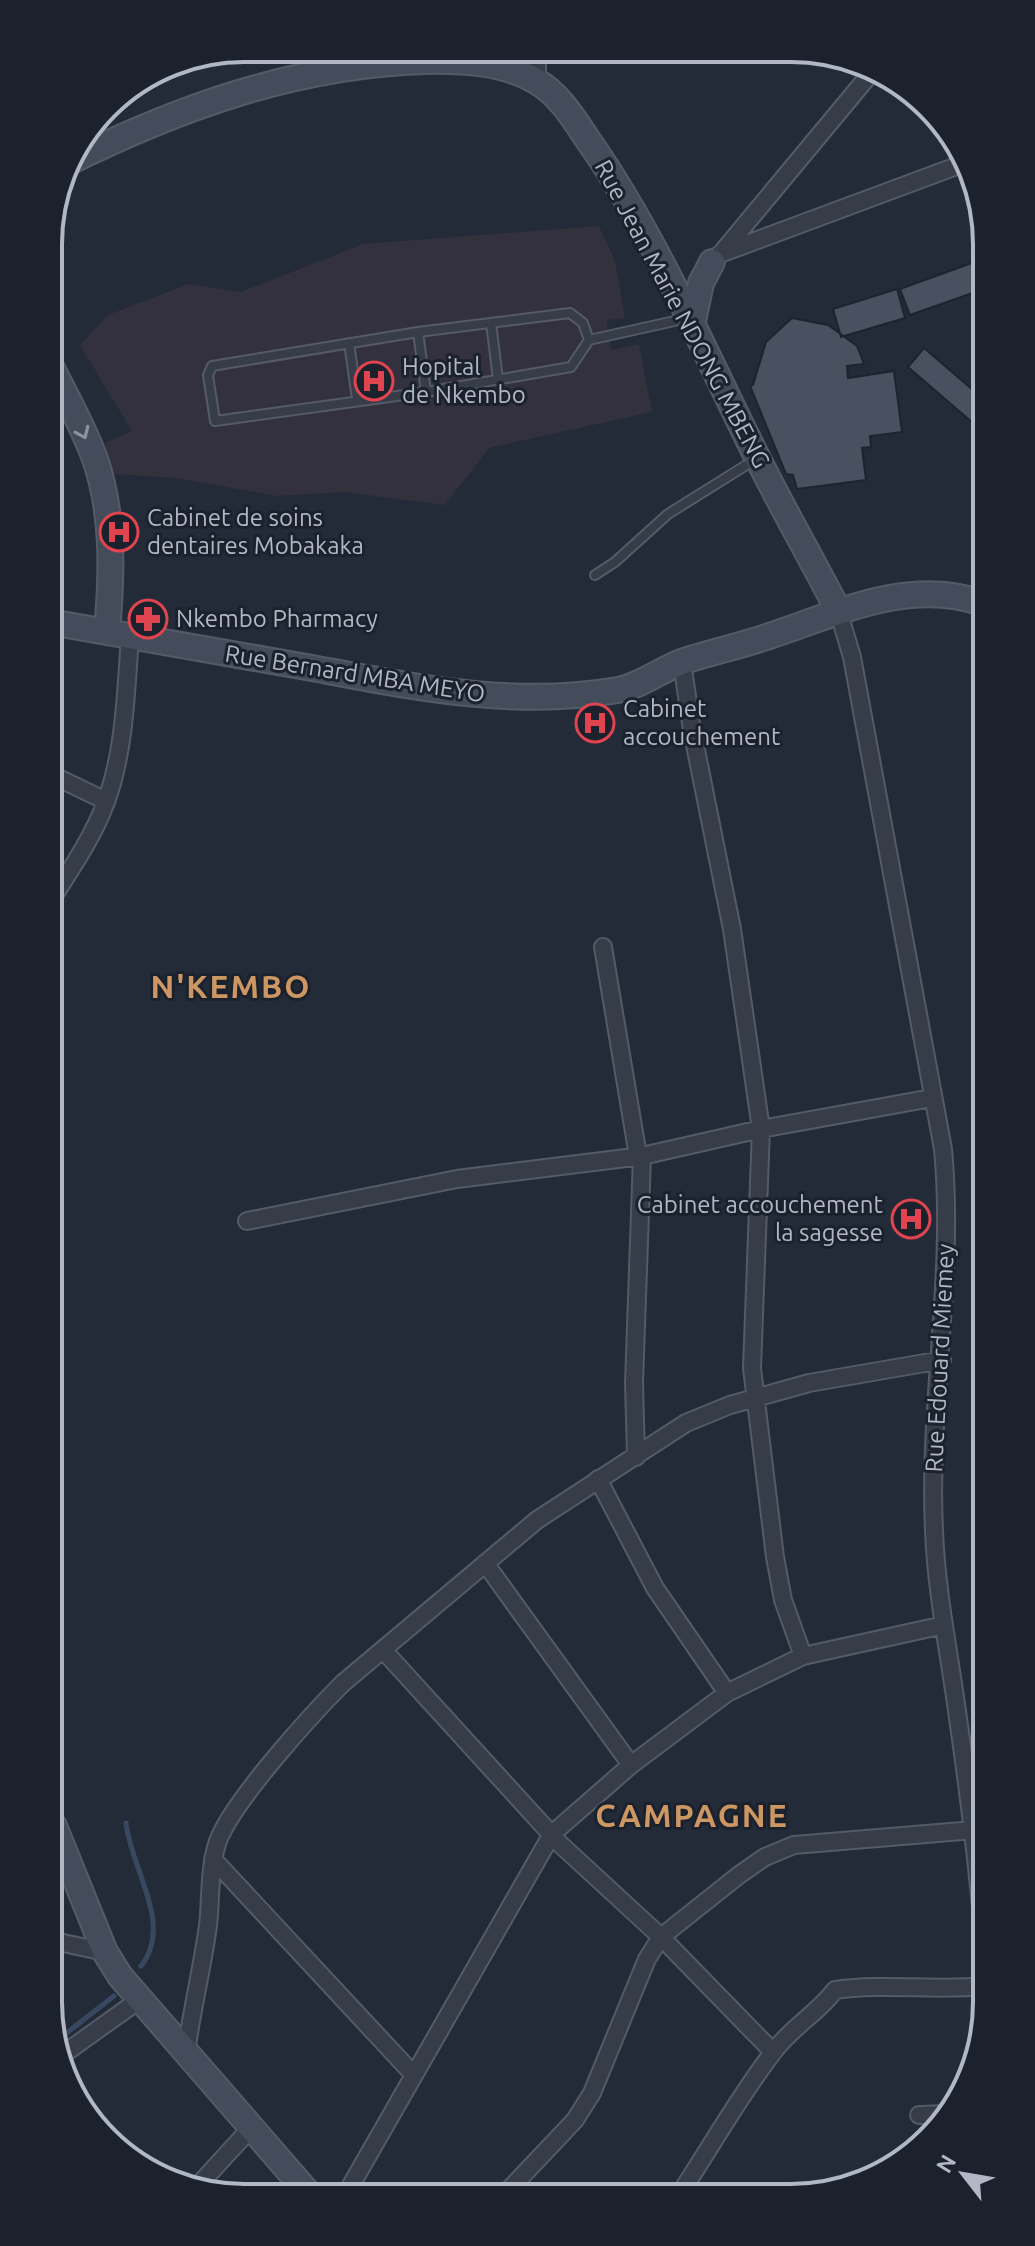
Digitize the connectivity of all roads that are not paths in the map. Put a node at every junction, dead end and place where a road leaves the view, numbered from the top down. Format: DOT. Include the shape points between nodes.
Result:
graph roads {
  1 [pos="366,62"];
  2 [pos="469,62"];
  3 [pos="537,62"];
  4 [pos="866,79"];
  5 [pos="537,82"];
  6 [pos="98,136"];
  7 [pos="955,167"];
  8 [pos="716,258"];
  9 [pos="659,263"];
  10 [pos="690,322"];
  11 [pos="491,323"];
  12 [pos="418,332"];
  13 [pos="589,340"];
  14 [pos="349,343"];
  15 [pos="498,379"];
  16 [pos="62,390"];
  17 [pos="426,392"];
  18 [pos="357,399"];
  19 [pos="758,458"];
  20 [pos="595,575"];
  21 [pos="973,600"];
  22 [pos="838,610"];
  23 [pos="62,624"];
  24 [pos="118,634"];
  25 [pos="682,662"];
  26 [pos="62,780"];
  27 [pos="106,801"];
  28 [pos="62,882"];
  29 [pos="603,947"];
  30 [pos="932,1098"];
  31 [pos="761,1129"];
  32 [pos="640,1156"];
  33 [pos="247,1221"];
  34 [pos="942,1360"];
  35 [pos="755,1398"];
  36 [pos="636,1457"];
  37 [pos="598,1479"];
  38 [pos="485,1563"];
  39 [pos="944,1625"];
  40 [pos="384,1651"];
  41 [pos="803,1656"];
  42 [pos="727,1693"];
  43 [pos="631,1765"];
  44 [pos="973,1823"];
  45 [pos="973,1830"];
  46 [pos="552,1834"];
  47 [pos="62,1846"];
  48 [pos="213,1859"];
  49 [pos="661,1937"];
  50 [pos="62,1943"];
  51 [pos="105,1952"];
  52 [pos="973,1987"];
  53 [pos="139,2000"];
  54 [pos="69,2050"];
  55 [pos="186,2052"];
  56 [pos="773,2052"];
  57 [pos="413,2074"];
  58 [pos="919,2115"];
  59 [pos="934,2115"];
  60 [pos="250,2129"];
  61 [pos="204,2179"];
  62 [pos="300,2184"];
  63 [pos="352,2184"];
  64 [pos="515,2184"];
  65 [pos="686,2184"];
  1 -- 6 [label="street, Rue Jean Marie NDONG MBENG" via="257,85"];
  2 -- 5 [label="street, Rue Jean Marie NDONG MBENG"];
  3 -- 5 [label="street"];
  4 -- 8 [label="street"];
  5 -- 9 [label="street, Rue Jean Marie NDONG MBENG" via="572,116 604,163"];
  7 -- 8 [label="street"];
  8 -- 9 [label="street" via="703,269 681,274"];
  8 -- 10 [label="street" via="701,283"];
  9 -- 10 [label="street, Rue Jean Marie NDONG MBENG"];
  10 -- 13 [label="lane"];
  10 -- 19 [label="street, Rue Jean Marie NDONG MBENG"];
  11 -- 12 [label="lane"];
  11 -- 13 [label="lane" via="570,313 583,323"];
  11 -- 15 [label="lane"];
  12 -- 14 [label="lane"];
  12 -- 17 [label="lane"];
  13 -- 15 [label="lane" via="571,367"];
  14 -- 18 [label="lane"];
  14 -- 18 [label="lane" via="212,366 208,375 218,423"];
  15 -- 17 [label="lane"];
  16 -- 24 [label="street, one-way" via="95,460 102,489"];
  17 -- 18 [label="lane"];
  19 -- 20 [label="lane" via="668,514"];
  19 -- 22 [label="street, Rue Jean Marie NDONG MBENG"];
  21 -- 22 [label="street, Rue Bernard MBA MEYO" via="930,593"];
  22 -- 25 [label="street, Rue Bernard MBA MEYO"];
  22 -- 30 [label="street, Rue Edouard Miemey" via="852,657"];
  23 -- 24 [label="street, Rue Bernard MBA MEYO"];
  24 -- 25 [label="street, Rue Bernard MBA MEYO" via="490,698 622,689"];
  24 -- 27 [label="street" via="120,741"];
  25 -- 31 [label="street" via="732,929"];
  26 -- 27 [label="street"];
  27 -- 28 [label="street"];
  29 -- 32 [label="street"];
  30 -- 31 [label="street"];
  30 -- 34 [label="street, Rue Edouard Miemey" via="948,1200"];
  31 -- 32 [label="street"];
  31 -- 35 [label="street"];
  32 -- 33 [label="street" via="457,1179"];
  32 -- 36 [label="street"];
  34 -- 35 [label="street" via="833,1378"];
  34 -- 39 [label="street, Rue Edouard Miemey" via="932,1479"];
  35 -- 36 [label="street" via="686,1423"];
  35 -- 41 [label="street" via="783,1600"];
  36 -- 37 [label="street"];
  37 -- 38 [label="street"];
  37 -- 42 [label="street" via="655,1588"];
  38 -- 40 [label="street"];
  38 -- 43 [label="street"];
  39 -- 41 [label="street"];
  39 -- 44 [label="street, Rue Edouard Miemey"];
  40 -- 46 [label="street"];
  40 -- 48 [label="street" via="314,1712 244,1800 219,1838"];
  41 -- 42 [label="street"];
  42 -- 43 [label="street"];
  43 -- 46 [label="street"];
  45 -- 49 [label="street" via="794,1845 752,1866"];
  46 -- 49 [label="street"];
  46 -- 57 [label="street"];
  47 -- 51 [label="street"];
  48 -- 55 [label="street" via="203,1964"];
  48 -- 57 [label="street"];
  49 -- 56 [label="street"];
  49 -- 64 [label="street" via="592,2093 575,2120"];
  50 -- 51 [label="street"];
  51 -- 53 [label="street"];
  52 -- 56 [label="street" via="835,1990"];
  53 -- 54 [label="street"];
  53 -- 55 [label="street"];
  55 -- 60 [label="street"];
  56 -- 65 [label="street"];
  57 -- 63 [label="street"];
  58 -- 59 [label="street"];
  60 -- 61 [label="street"];
  60 -- 62 [label="street"];
}
